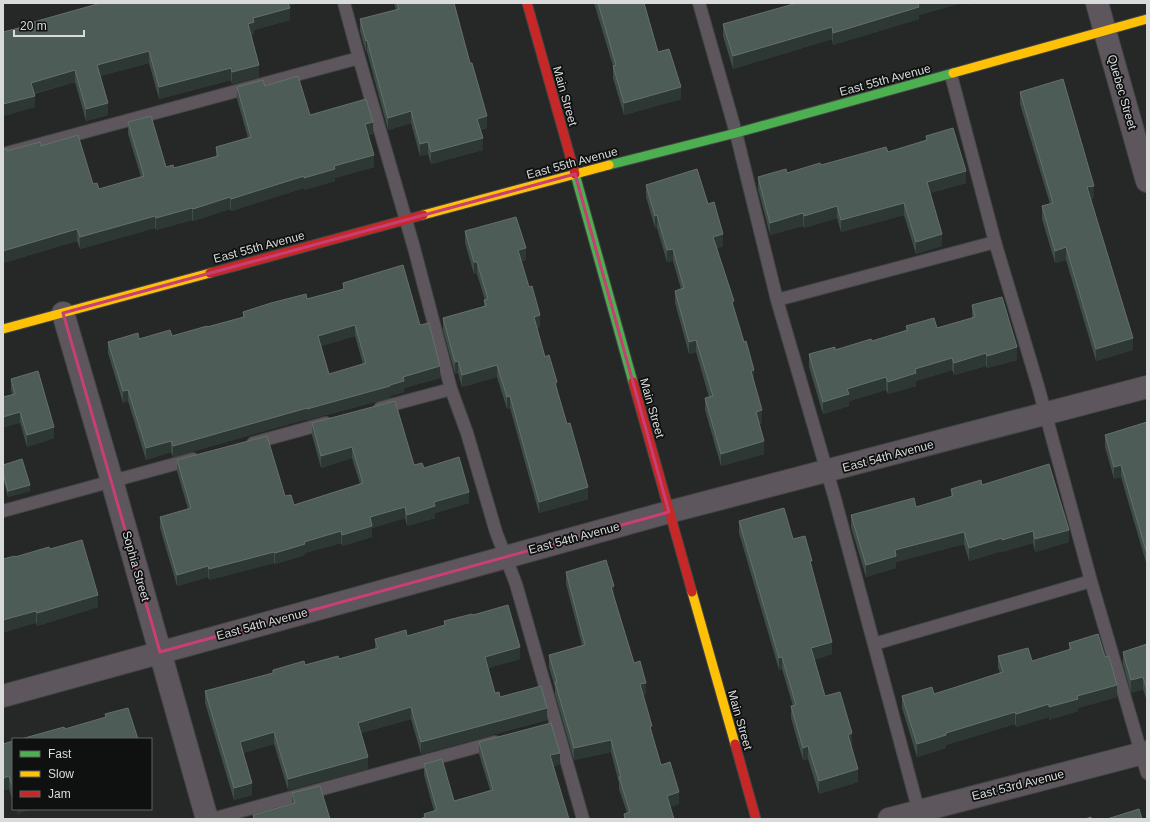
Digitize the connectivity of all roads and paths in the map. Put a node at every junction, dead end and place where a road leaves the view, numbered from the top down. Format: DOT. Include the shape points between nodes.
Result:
graph roads {
  1 [pos="344,3"];
  2 [pos="527,3"];
  3 [pos="699,3"];
  4 [pos="1097,3"];
  5 [pos="1147,20"];
  6 [pos="1105,31"];
  7 [pos="358,58"];
  8 [pos="951,75"];
  9 [pos="736,133"];
  10 [pos="3,154"];
  11 [pos="575,174"];
  12 [pos="1147,181"];
  13 [pos="405,220"];
  14 [pos="995,242"];
  15 [pos="777,300"];
  16 [pos="63,313"];
  17 [pos="3,329"];
  18 [pos="1147,387"];
  19 [pos="451,389"];
  20 [pos="367,412"];
  21 [pos="1046,414"];
  22 [pos="337,420"];
  23 [pos="245,445"];
  24 [pos="207,455"];
  25 [pos="826,472"];
  26 [pos="112,481"];
  27 [pos="3,511"];
  28 [pos="669,512"];
  29 [pos="506,557"];
  30 [pos="1091,581"];
  31 [pos="874,644"];
  32 [pos="160,652"];
  33 [pos="3,696"];
  34 [pos="557,725"];
  35 [pos="542,730"];
  36 [pos="503,740"];
  37 [pos="1145,759"];
  38 [pos="919,815"];
  39 [pos="207,819"];
  40 [pos="212,819"];
  41 [pos="583,819"];
  42 [pos="756,819"];
  43 [pos="889,819"];
  1 -- 7 [label="lane"];
  2 -- 11 [label="street, Main Street"];
  3 -- 9 [label="lane"];
  4 -- 6 [label="street, Quebec Street"];
  5 -- 6 [label="street, East 55th Avenue"];
  6 -- 8 [label="street, East 55th Avenue"];
  6 -- 12 [label="street, Quebec Street"];
  7 -- 10 [label="lane"];
  7 -- 13 [label="lane"];
  8 -- 9 [label="street, East 55th Avenue"];
  8 -- 14 [label="lane"];
  9 -- 11 [label="street, East 55th Avenue"];
  9 -- 15 [label="lane"];
  11 -- 13 [label="street, East 55th Avenue"];
  11 -- 28 [label="street, Main Street"];
  13 -- 16 [label="street, East 55th Avenue"];
  13 -- 19 [label="lane"];
  14 -- 15 [label="lane"];
  14 -- 21 [label="lane"];
  15 -- 25 [label="lane"];
  16 -- 17 [label="street, East 55th Avenue"];
  16 -- 26 [label="street, Sophia Street"];
  18 -- 21 [label="street, East 54th Avenue"];
  19 -- 20 [label="lane"];
  19 -- 29 [label="lane"];
  21 -- 25 [label="street, East 54th Avenue"];
  21 -- 30 [label="lane"];
  22 -- 23 [label="lane"];
  24 -- 26 [label="lane"];
  25 -- 28 [label="street, East 54th Avenue"];
  25 -- 31 [label="lane"];
  26 -- 27 [label="lane"];
  26 -- 32 [label="street, Sophia Street"];
  28 -- 29 [label="street, East 54th Avenue"];
  28 -- 42 [label="street, Main Street"];
  29 -- 32 [label="street, East 54th Avenue"];
  29 -- 34 [label="lane"];
  30 -- 31 [label="lane"];
  30 -- 37 [label="lane"];
  31 -- 38 [label="lane"];
  32 -- 33 [label="street, East 54th Avenue"];
  32 -- 39 [label="street, Sophia Street"];
  34 -- 35 [label="lane"];
  34 -- 41 [label="lane"];
  36 -- 40 [label="lane"];
  37 -- 38 [label="street, East 53rd Avenue"];
  38 -- 43 [label="street, East 53rd Avenue"];
}
